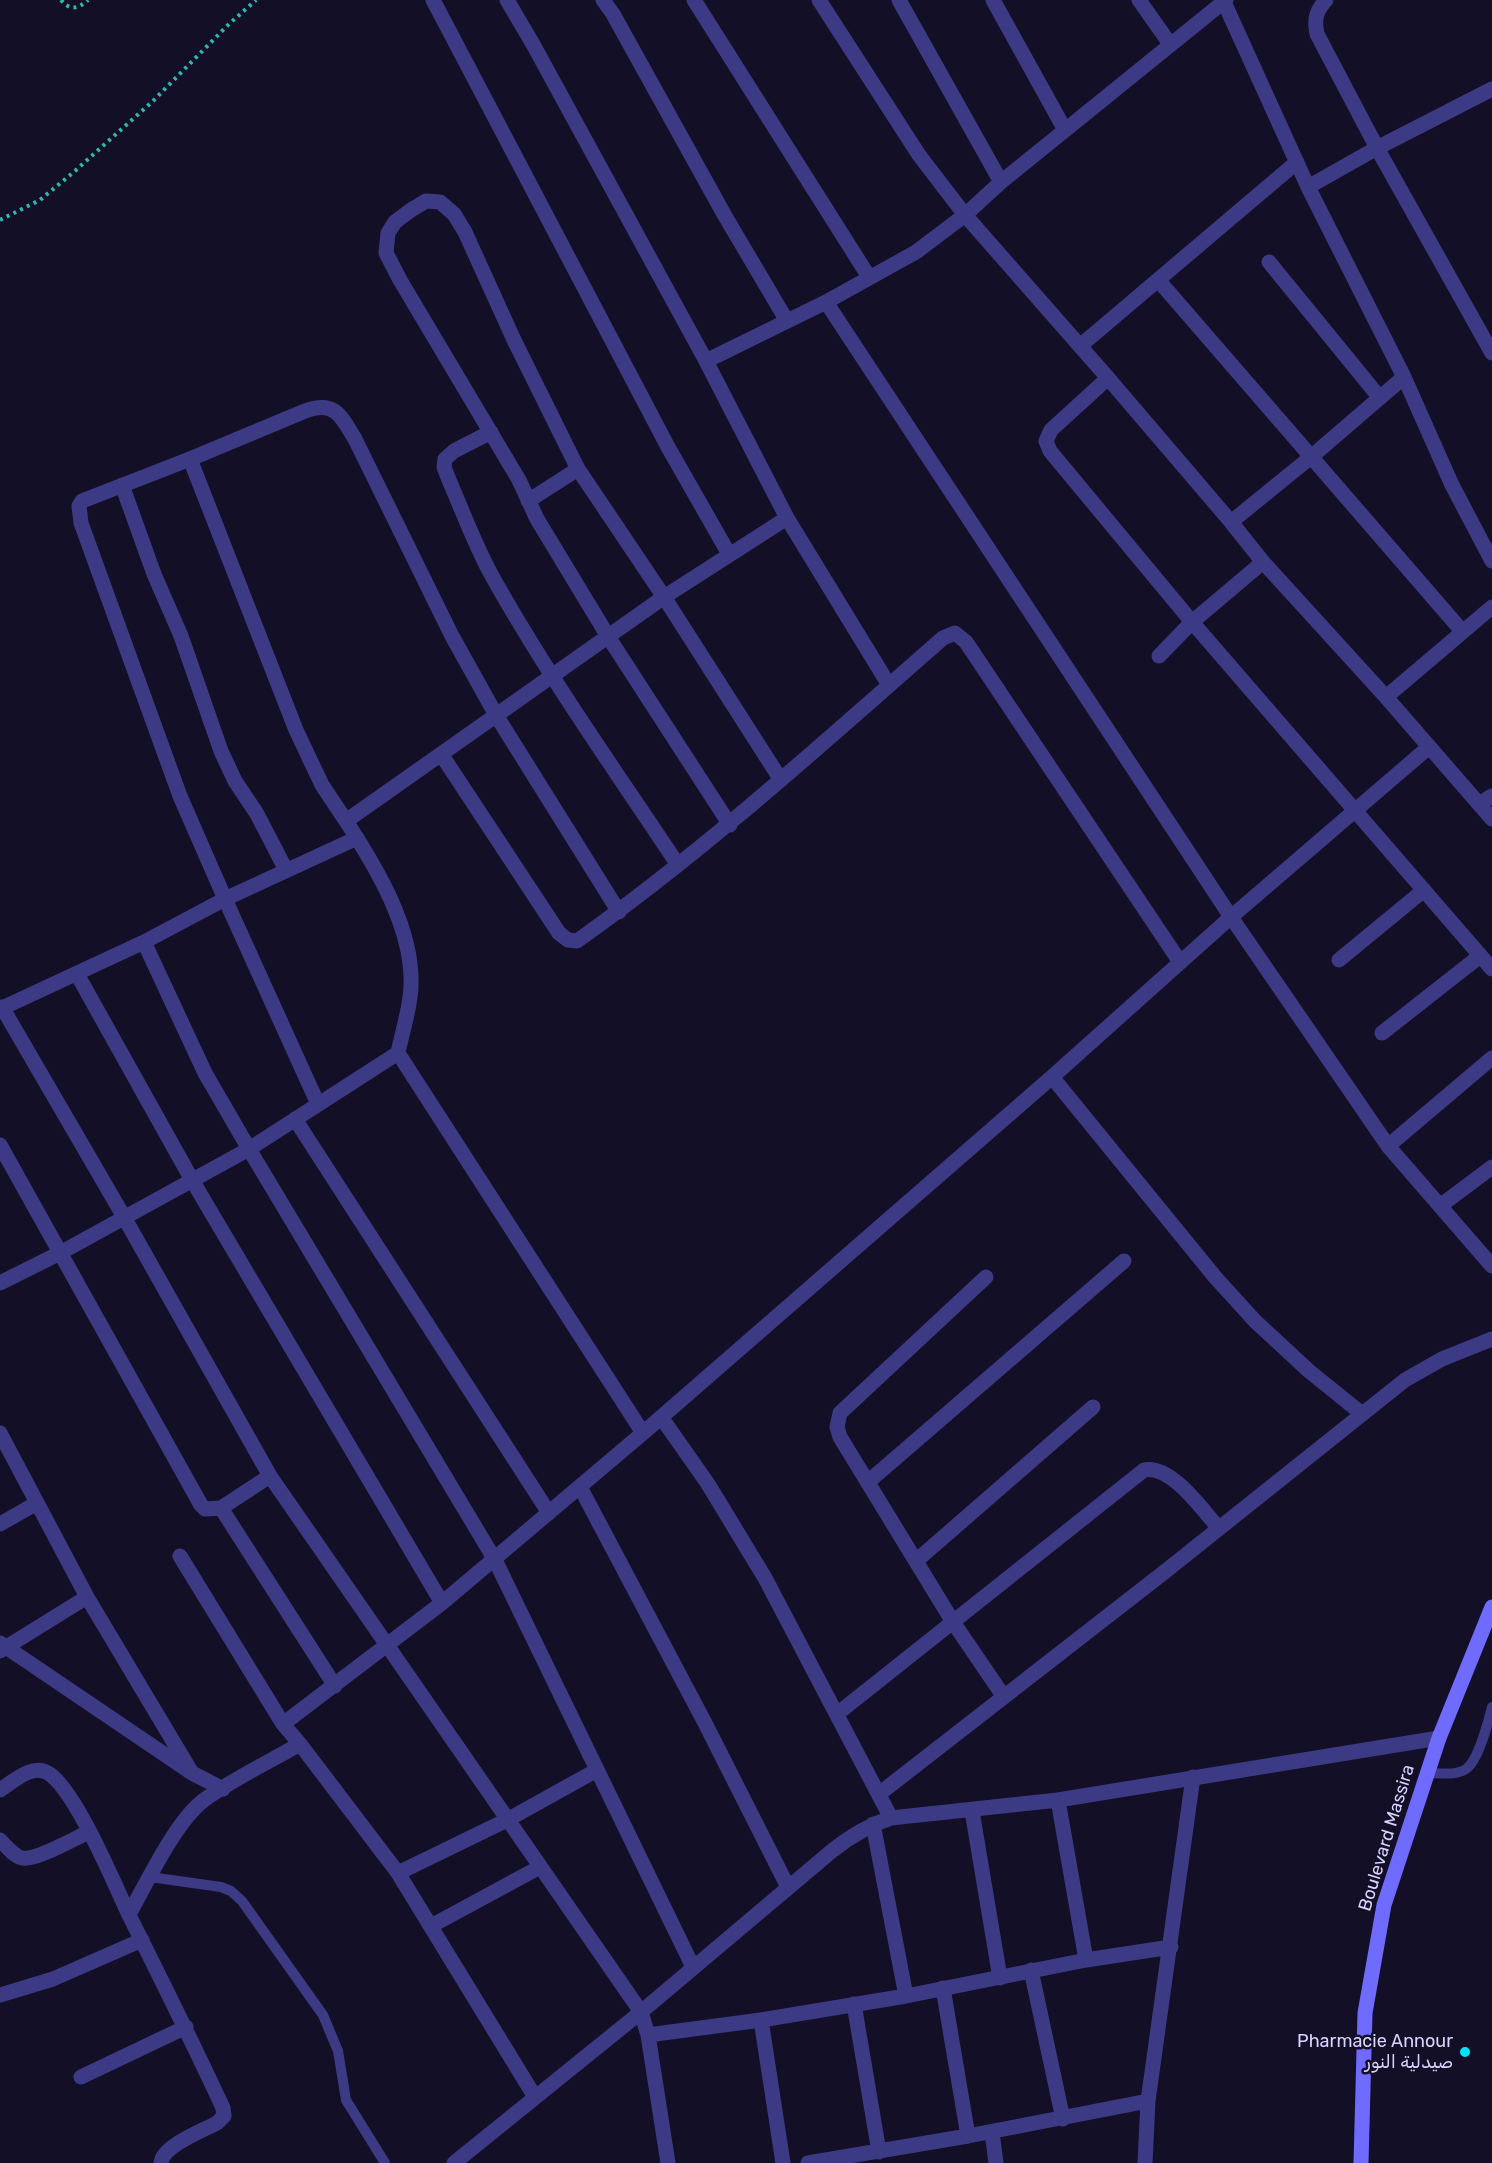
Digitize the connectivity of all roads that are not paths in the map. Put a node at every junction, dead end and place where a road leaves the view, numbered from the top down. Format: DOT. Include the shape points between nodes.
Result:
graph roads {
  1 [pos="434,0"];
  2 [pos="507,0"];
  3 [pos="603,0"];
  4 [pos="694,0"];
  5 [pos="819,0"];
  6 [pos="899,0"];
  7 [pos="993,0"];
  8 [pos="1139,0"];
  9 [pos="1326,0"];
  10 [pos="1224,1"];
  11 [pos="1170,44"];
  12 [pos="1492,88"];
  13 [pos="1065,130"];
  14 [pos="1377,148"];
  15 [pos="1297,162"];
  16 [pos="1001,182"];
  17 [pos="1308,187"];
  18 [pos="965,215"];
  19 [pos="1269,262"];
  20 [pos="869,277"];
  21 [pos="1159,281"];
  22 [pos="826,302"];
  23 [pos="787,321"];
  24 [pos="1080,346"];
  25 [pos="1492,353"];
  26 [pos="706,362"];
  27 [pos="1107,378"];
  28 [pos="1404,378"];
  29 [pos="1380,398"];
  30 [pos="491,432"];
  31 [pos="1311,457"];
  32 [pos="190,459"];
  33 [pos="578,469"];
  34 [pos="122,485"];
  35 [pos="528,501"];
  36 [pos="787,518"];
  37 [pos="1231,522"];
  38 [pos="729,554"];
  39 [pos="1492,561"];
  40 [pos="1263,562"];
  41 [pos="664,597"];
  42 [pos="1492,607"];
  43 [pos="1192,622"];
  44 [pos="1462,631"];
  45 [pos="609,638"];
  46 [pos="1159,656"];
  47 [pos="552,676"];
  48 [pos="889,685"];
  49 [pos="1386,697"];
  50 [pos="496,715"];
  51 [pos="1429,747"];
  52 [pos="441,754"];
  53 [pos="781,780"];
  54 [pos="1486,800"];
  55 [pos="1354,810"];
  56 [pos="1492,819"];
  57 [pos="346,821"];
  58 [pos="730,825"];
  59 [pos="357,837"];
  60 [pos="678,865"];
  61 [pos="286,870"];
  62 [pos="1424,890"];
  63 [pos="225,899"];
  64 [pos="619,912"];
  65 [pos="1231,917"];
  66 [pos="144,942"];
  67 [pos="1480,956"];
  68 [pos="1339,960"];
  69 [pos="1180,962"];
  70 [pos="1492,969"];
  71 [pos="77,974"];
  72 [pos="1,1008"];
  73 [pos="1382,1032"];
  74 [pos="398,1053"];
  75 [pos="1492,1058"];
  76 [pos="1052,1077"];
  77 [pos="318,1104"];
  78 [pos="295,1119"];
  79 [pos="0,1144"];
  80 [pos="1388,1146"];
  81 [pos="249,1149"];
  82 [pos="1492,1167"];
  83 [pos="192,1180"];
  84 [pos="1440,1206"];
  85 [pos="124,1217"];
  86 [pos="60,1252"];
  87 [pos="1124,1261"];
  88 [pos="1492,1266"];
  89 [pos="986,1277"];
  90 [pos="0,1283"];
  91 [pos="1492,1339"];
  92 [pos="1093,1407"];
  93 [pos="1361,1413"];
  94 [pos="661,1417"];
  95 [pos="643,1433"];
  96 [pos="2,1439"];
  97 [pos="270,1476"];
  98 [pos="868,1482"];
  99 [pos="580,1487"];
  100 [pos="37,1503"];
  101 [pos="220,1508"];
  102 [pos="549,1513"];
  103 [pos="0,1524"];
  104 [pos="1219,1528"];
  105 [pos="180,1556"];
  106 [pos="495,1560"];
  107 [pos="916,1561"];
  108 [pos="87,1597"];
  109 [pos="442,1603"];
  110 [pos="1492,1607"];
  111 [pos="953,1622"];
  112 [pos="2,1647"];
  113 [pos="387,1647"];
  114 [pos="335,1686"];
  115 [pos="1004,1697"];
  116 [pos="1492,1707"];
  117 [pos="837,1714"];
  118 [pos="283,1724"];
  119 [pos="1439,1738"];
  120 [pos="300,1744"];
  121 [pos="597,1770"];
  122 [pos="192,1773"];
  123 [pos="1427,1773"];
  124 [pos="1193,1777"];
  125 [pos="223,1789"];
  126 [pos="0,1790"];
  127 [pos="879,1794"];
  128 [pos="1058,1800"];
  129 [pos="972,1811"];
  130 [pos="891,1818"];
  131 [pos="507,1820"];
  132 [pos="873,1824"];
  133 [pos="89,1832"];
  134 [pos="0,1840"];
  135 [pos="540,1867"];
  136 [pos="398,1873"];
  137 [pos="150,1877"];
  138 [pos="788,1887"];
  139 [pos="129,1914"];
  140 [pos="431,1926"];
  141 [pos="142,1940"];
  142 [pos="1171,1947"];
  143 [pos="1086,1960"];
  144 [pos="693,1967"];
  145 [pos="1031,1971"];
  146 [pos="1000,1978"];
  147 [pos="943,1988"];
  148 [pos="0,1995"];
  149 [pos="906,1996"];
  150 [pos="854,2004"];
  151 [pos="640,2012"];
  152 [pos="761,2020"];
  153 [pos="186,2027"];
  154 [pos="648,2035"];
  155 [pos="81,2077"];
  156 [pos="536,2097"];
  157 [pos="1148,2101"];
  158 [pos="1063,2118"];
  159 [pos="992,2132"];
  160 [pos="968,2136"];
  161 [pos="879,2152"];
  162 [pos="161,2163"];
  163 [pos="385,2163"];
  164 [pos="454,2163"];
  165 [pos="668,2163"];
  166 [pos="783,2163"];
  167 [pos="808,2163"];
  168 [pos="996,2163"];
  169 [pos="1145,2163"];
  170 [pos="1361,2163"];
  1 -- 38 [label="street" via="646,407"];
  2 -- 26 [label="street"];
  3 -- 23 [label="street"];
  4 -- 20 [label="street"];
  5 -- 18 [label="street" via="919,154"];
  6 -- 16 [label="street"];
  7 -- 13 [label="street"];
  8 -- 11 [label="street"];
  9 -- 14 [label="street" via="1318,9 1317,34"];
  10 -- 11 [label="street"];
  10 -- 15 [label="street"];
  11 -- 13 [label="street"];
  12 -- 14 [label="street"];
  13 -- 16 [label="street"];
  14 -- 17 [label="street"];
  14 -- 25 [label="street"];
  15 -- 17 [label="street"];
  15 -- 21 [label="street"];
  16 -- 18 [label="street"];
  17 -- 28 [label="street"];
  18 -- 20 [label="street" via="916,252"];
  18 -- 24 [label="street"];
  19 -- 29 [label="street"];
  20 -- 22 [label="street"];
  21 -- 24 [label="street"];
  21 -- 31 [label="street"];
  22 -- 23 [label="street"];
  22 -- 65 [label="street"];
  23 -- 26 [label="street"];
  24 -- 27 [label="street"];
  26 -- 36 [label="street"];
  27 -- 37 [label="street"];
  27 -- 43 [label="street" via="1051,430 1046,441 1050,452"];
  28 -- 29 [label="street"];
  28 -- 39 [label="street" via="1452,485"];
  29 -- 31 [label="street"];
  30 -- 33 [label="street" via="422,321 386,253 388,233 395,222 426,201 440,202 454,214 465,232"];
  30 -- 35 [label="street"];
  30 -- 47 [label="street" via="454,451 445,459 444,467 491,573"];
  31 -- 37 [label="street"];
  31 -- 44 [label="street"];
  32 -- 34 [label="street"];
  32 -- 50 [label="street" via="317,406 330,408 355,439 452,636"];
  32 -- 57 [label="street" via="296,730 322,785"];
  33 -- 35 [label="street"];
  33 -- 41 [label="street"];
  34 -- 61 [label="street" via="221,751"];
  34 -- 63 [label="street" via="82,501 81,523 180,795"];
  35 -- 45 [label="street"];
  36 -- 38 [label="street"];
  36 -- 48 [label="street"];
  37 -- 40 [label="street"];
  38 -- 41 [label="street"];
  40 -- 43 [label="street"];
  40 -- 49 [label="street"];
  41 -- 45 [label="street"];
  41 -- 53 [label="street"];
  42 -- 44 [label="street"];
  43 -- 46 [label="street"];
  43 -- 55 [label="street"];
  44 -- 49 [label="street"];
  45 -- 47 [label="street"];
  45 -- 58 [label="street"];
  47 -- 50 [label="street"];
  47 -- 60 [label="street"];
  48 -- 53 [label="street"];
  48 -- 69 [label="street" via="943,638 955,633 966,642"];
  49 -- 51 [label="street"];
  50 -- 52 [label="street"];
  50 -- 64 [label="street"];
  51 -- 54 [label="street"];
  51 -- 55 [label="street"];
  52 -- 57 [label="street"];
  52 -- 64 [label="street" via="559,933 578,941"];
  53 -- 58 [label="street"];
  54 -- 56 [label="street"];
  55 -- 62 [label="street"];
  55 -- 65 [label="street"];
  57 -- 59 [label="street"];
  58 -- 60 [label="street"];
  59 -- 61 [label="street"];
  59 -- 74 [label="street" via="406,936 411,986"];
  60 -- 64 [label="street"];
  61 -- 63 [label="street"];
  62 -- 67 [label="street"];
  62 -- 68 [label="street"];
  63 -- 66 [label="street"];
  63 -- 77 [label="street"];
  65 -- 69 [label="street"];
  65 -- 80 [label="street"];
  66 -- 71 [label="street"];
  66 -- 81 [label="street" via="205,1072"];
  67 -- 70 [label="street"];
  67 -- 73 [label="street"];
  69 -- 76 [label="street"];
  71 -- 72 [label="street"];
  71 -- 83 [label="street"];
  72 -- 85 [label="street"];
  74 -- 77 [label="street"];
  74 -- 95 [label="street"];
  75 -- 80 [label="street"];
  76 -- 93 [label="street" via="1255,1321"];
  76 -- 94 [label="street"];
  77 -- 78 [label="street"];
  78 -- 81 [label="street"];
  78 -- 102 [label="street"];
  79 -- 86 [label="street"];
  80 -- 84 [label="street"];
  81 -- 83 [label="street"];
  81 -- 106 [label="street"];
  82 -- 84 [label="street"];
  83 -- 85 [label="street"];
  83 -- 109 [label="street"];
  84 -- 88 [label="street"];
  85 -- 86 [label="street"];
  85 -- 97 [label="street"];
  86 -- 90 [label="street"];
  86 -- 101 [label="street" via="201,1505 205,1509"];
  87 -- 98 [label="street"];
  89 -- 98 [label="street" via="840,1413 840,1437"];
  91 -- 93 [label="street" via="1442,1359 1405,1380"];
  92 -- 107 [label="street"];
  93 -- 104 [label="street"];
  94 -- 95 [label="street"];
  94 -- 117 [label="street" via="708,1484 765,1578"];
  95 -- 99 [label="street"];
  96 -- 100 [label="street"];
  97 -- 101 [label="street"];
  97 -- 113 [label="street"];
  98 -- 107 [label="street"];
  99 -- 102 [label="street"];
  99 -- 138 [label="street"];
  100 -- 103 [label="street"];
  100 -- 108 [label="street"];
  101 -- 114 [label="street"];
  102 -- 106 [label="street"];
  104 -- 111 [label="street" via="1173,1478 1152,1468 1144,1470"];
  104 -- 115 [label="street"];
  105 -- 118 [label="street"];
  106 -- 109 [label="street"];
  106 -- 121 [label="street"];
  107 -- 111 [label="street"];
  108 -- 112 [label="street"];
  108 -- 122 [label="street"];
  109 -- 113 [label="street"];
  110 -- 119 [label="main road, Boulevard Massira"];
  111 -- 115 [label="street"];
  111 -- 117 [label="street"];
  112 -- 122 [label="street"];
  113 -- 114 [label="street"];
  113 -- 131 [label="street"];
  114 -- 118 [label="street"];
  115 -- 127 [label="street"];
  116 -- 123 [label="lane" via="1474,1758 1466,1769"];
  117 -- 127 [label="street"];
  118 -- 120 [label="street"];
  119 -- 123 [label="main road, Boulevard Massira"];
  119 -- 124 [label="street"];
  120 -- 125 [label="street"];
  120 -- 136 [label="street"];
  121 -- 131 [label="street"];
  121 -- 144 [label="street"];
  122 -- 125 [label="street"];
  123 -- 170 [label="main road, Boulevard Massira" via="1384,1905 1365,2013"];
  124 -- 128 [label="street"];
  124 -- 142 [label="street"];
  125 -- 137 [label="street" via="203,1801 185,1821"];
  126 -- 133 [label="street" via="32,1770 46,1771 61,1783"];
  127 -- 130 [label="street"];
  128 -- 129 [label="street"];
  128 -- 143 [label="street"];
  129 -- 130 [label="street"];
  129 -- 146 [label="street"];
  130 -- 132 [label="street"];
  131 -- 135 [label="street"];
  131 -- 136 [label="street"];
  132 -- 138 [label="street" via="854,1834"];
  132 -- 149 [label="street"];
  133 -- 134 [label="street" via="22,1858"];
  133 -- 139 [label="street"];
  135 -- 140 [label="street"];
  135 -- 151 [label="street"];
  136 -- 140 [label="street"];
  137 -- 139 [label="street"];
  137 -- 163 [label="lane" via="221,1887 242,1901 323,2015 338,2051 346,2100"];
  138 -- 144 [label="street"];
  139 -- 141 [label="street"];
  140 -- 156 [label="street"];
  141 -- 148 [label="street" via="53,1979"];
  141 -- 153 [label="street"];
  142 -- 143 [label="street"];
  142 -- 157 [label="street"];
  143 -- 145 [label="street"];
  144 -- 151 [label="street"];
  145 -- 146 [label="street"];
  145 -- 158 [label="street"];
  146 -- 147 [label="street"];
  147 -- 149 [label="street"];
  147 -- 160 [label="street"];
  149 -- 150 [label="street"];
  150 -- 152 [label="street"];
  150 -- 161 [label="street"];
  151 -- 154 [label="street"];
  151 -- 156 [label="street"];
  152 -- 154 [label="street"];
  152 -- 166 [label="street"];
  153 -- 155 [label="street"];
  153 -- 162 [label="street" via="224,2116 169,2149"];
  154 -- 165 [label="street"];
  156 -- 164 [label="street"];
  157 -- 158 [label="street"];
  157 -- 169 [label="street"];
  158 -- 159 [label="street"];
  159 -- 160 [label="street"];
  159 -- 168 [label="street"];
  160 -- 161 [label="street"];
  161 -- 167 [label="street"];
}
